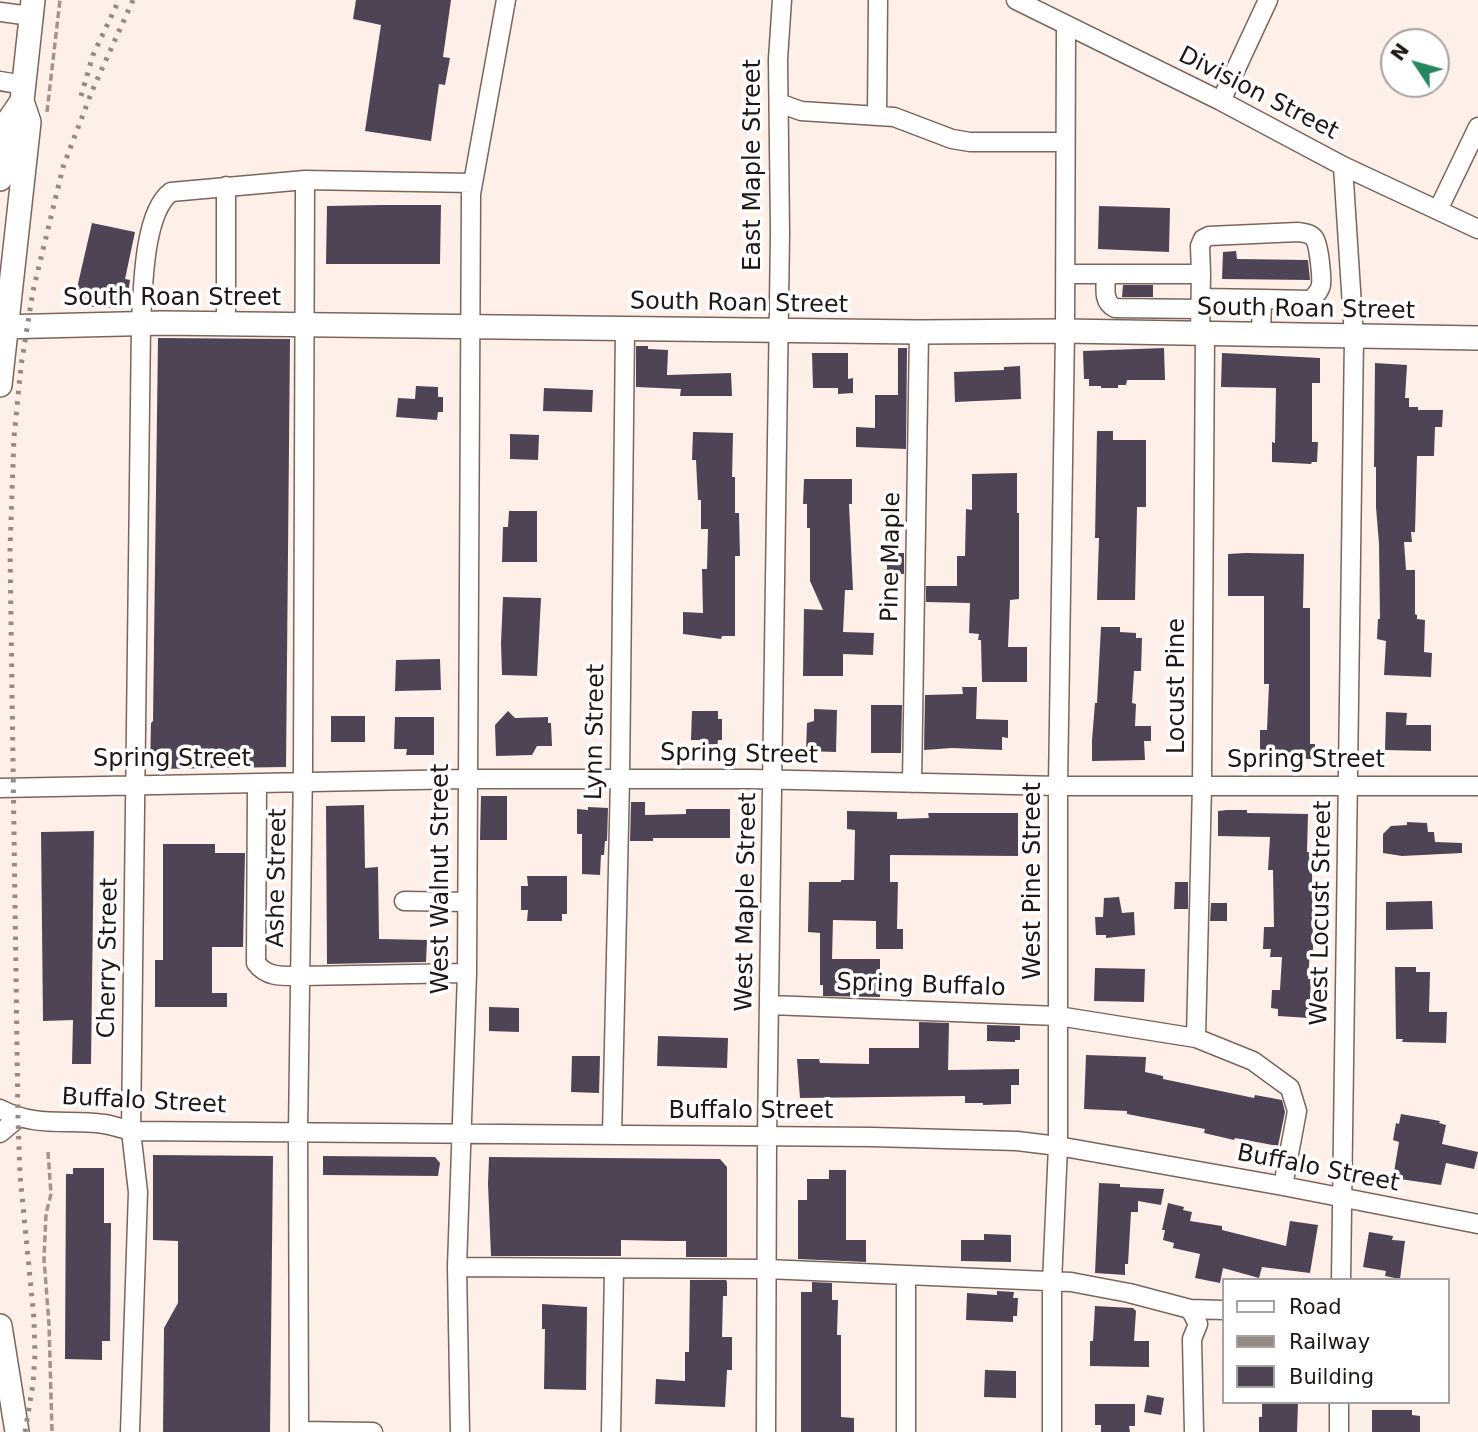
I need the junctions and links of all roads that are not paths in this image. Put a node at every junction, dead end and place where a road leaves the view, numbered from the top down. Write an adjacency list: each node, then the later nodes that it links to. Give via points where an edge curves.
1 (506, 0): 19 (street, West Walnut Street)
2 (782, 0): 11 (street, East Maple Street)
3 (878, 0): 13 (street)
4 (1016, 0): 8 (street, Division Street)
5 (1268, 0): 10 (street)
6 (32, 8): 7 (street); 12 (main road)
7 (0, 12)
8 (1066, 25): 10 (street, Division Street); 15 (street, West Pine Street)
9 (0, 80): 12 (street)
10 (1220, 101): 16 (street, Division Street)
11 (779, 103): 13 (street, via 801,111); 34 (street, East Maple Street)
12 (14, 106): 17 (main road); 32 (main road, via 29,122)
13 (877, 115): 15 (street, via 970,142)
14 (1478, 127): 21 (street)
15 (1064, 142): 23 (street, West Pine Street)
16 (1343, 166): 21 (street, Division Street); 39 (street, West Locust Street)
17 (0, 174)
18 (305, 180): 19 (street); 20 (street); 30 (street, Ashe Street)
19 (472, 183): 31 (street, West Walnut Street)
20 (226, 186): 28 (street, Cherry Street, via 171,192 163,198 148,244); 29 (street)
21 (1438, 210): 22 (street, Division Street)
22 (1478, 229)
23 (1065, 274): 24 (street); 35 (street, West Pine Street)
24 (1106, 274): 25 (street); 27 (street, via 1105,299 1115,308)
25 (1201, 274): 26 (street, Locust Pine, via 1200,246 1209,236 1298,232 1313,237 1318,245 1321,286 1316,295 1311,300); 27 (street, Locust Pine)
26 (1262, 299): 27 (street); 38 (street)
27 (1201, 304): 37 (street, Locust Pine)
28 (141, 324): 29 (main road, South Roan Street); 32 (main road, South Roan Street); 48 (street, Cherry Street)
29 (226, 325): 30 (main road, South Roan Street)
30 (304, 325): 31 (main road, South Roan Street); 45 (street, Ashe Street)
31 (470, 326): 33 (main road, South Roan Street); 42 (street, West Walnut Street)
32 (3, 327): 41 (main road)
33 (625, 328): 34 (main road, South Roan Street); 43 (street, Lynn Street)
34 (778, 331): 36 (main road, South Roan Street); 44 (street, West Maple Street)
35 (1065, 331): 36 (main road, South Roan Street); 37 (main road, South Roan Street); 51 (street, West Pine Street)
36 (919, 332): 46 (street, Pine Maple)
37 (1203, 334): 38 (main road, South Roan Street); 49 (street, Locust Pine)
38 (1261, 335): 39 (main road, South Roan Street)
39 (1354, 338): 40 (main road, South Roan Street); 50 (street, West Locust Street)
40 (1478, 338)
41 (0, 385)
42 (466, 779): 43 (street, Spring Street); 45 (street, Spring Street); 55 (street, West Walnut Street)
43 (620, 779): 44 (street, Spring Street); 67 (street, Lynn Street)
44 (773, 780): 46 (street, Spring Street); 58 (street, West Maple Street)
45 (303, 781): 47 (street, Spring Street); 57 (street, Ashe Street)
46 (912, 783): 51 (street, Spring Street)
47 (257, 784): 48 (street, Spring Street); 57 (street, via 256,963 262,971 277,976)
48 (136, 785): 53 (street, Spring Street); 63 (street, Cherry Street)
49 (1202, 785): 50 (street, Spring Street); 51 (street, Spring Street); 60 (street, Locust Pine)
50 (1348, 785): 52 (street, Spring Street); 71 (street, West Locust Street)
51 (1058, 786): 59 (street, West Pine Street)
52 (1478, 786)
53 (0, 788)
54 (404, 901): 55 (street)
55 (467, 902): 56 (street, West Walnut Street)
56 (467, 973): 57 (street); 66 (street, West Walnut Street)
57 (301, 976): 64 (street, Ashe Street)
58 (770, 1005): 59 (street, Spring Buffalo); 68 (street, West Maple Street)
59 (1058, 1016): 60 (street, Spring Buffalo); 69 (street, West Pine Street)
60 (1196, 1038): 70 (street, Spring Buffalo, via 1253,1061 1290,1088 1297,1111)
61 (0, 1109): 62 (street, Buffalo Street)
62 (18, 1118): 63 (street, Buffalo Street, via 105,1124); 65 (street)
63 (131, 1131): 64 (street, Buffalo Street); 84 (street, Cherry Street, via 138,1192)
64 (298, 1132): 66 (street, Buffalo Street); 85 (street, Ashe Street)
65 (0, 1133)
66 (462, 1134): 67 (street, Buffalo Street); 73 (street, West Walnut Street)
67 (612, 1135): 68 (street, Buffalo Street)
68 (767, 1137): 69 (street, Buffalo Street, via 977,1139); 74 (street, West Maple Street)
69 (1058, 1146): 70 (street, Buffalo Street); 78 (street, West Pine Street)
70 (1283, 1186): 71 (street, Buffalo Street)
71 (1343, 1198): 72 (street, Buffalo Street); 77 (street, West Locust Street)
72 (1478, 1224)
73 (457, 1267): 75 (street); 87 (street, West Walnut Street)
74 (765, 1269): 75 (street); 76 (street); 89 (street, West Maple Street)
75 (614, 1270): 88 (street)
76 (906, 1275): 78 (street); 90 (street)
77 (1341, 1278)
78 (1052, 1283): 79 (street, via 1071,1282); 91 (street, West Pine Street)
79 (1190, 1309): 80 (street); 92 (street, via 1198,1324 1192,1339)
80 (1222, 1310)
81 (0, 1326): 83 (main road)
82 (1339, 1404): 93 (street)
83 (17, 1432)
84 (130, 1432)
85 (299, 1432): 86 (street)
86 (373, 1432)
87 (460, 1432)
88 (611, 1432)
89 (765, 1432)
90 (906, 1432)
91 (1052, 1432)
92 (1194, 1432)
93 (1339, 1432)

